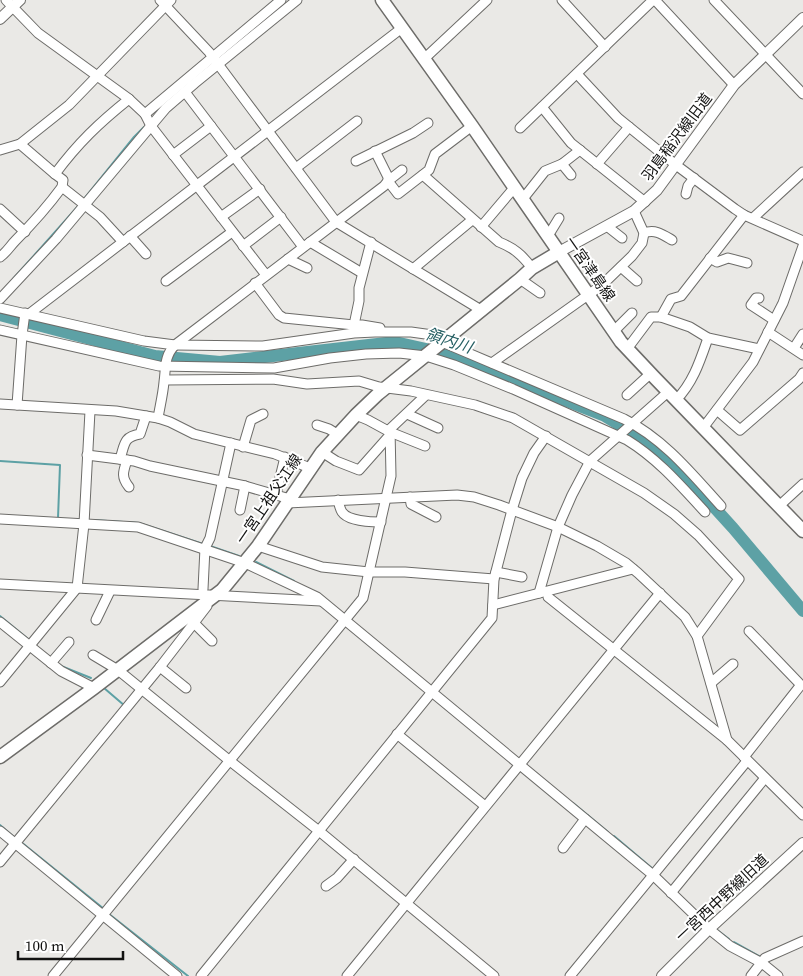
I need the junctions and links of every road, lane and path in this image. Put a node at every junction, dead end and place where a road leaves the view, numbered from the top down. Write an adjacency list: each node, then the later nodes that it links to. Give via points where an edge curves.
1 (281, 0): 16 (street)
2 (297, 0): 16 (street)
3 (382, 0): 12 (main road, 一宮津島線)
4 (487, 0): 15 (street)
5 (562, 0): 13 (street)
6 (654, 0): 13 (street); 19 (street)
7 (714, 0): 14 (street)
8 (13, 2): 11 (street); 18 (street, via 38,33)
9 (166, 2): 16 (street); 18 (street)
10 (803, 18): 14 (street, 羽島稲沢線旧道)
11 (0, 19)
12 (402, 28): 15 (main road, 一宮津島線); 32 (street)
13 (605, 47): 17 (street)
14 (765, 54): 19 (street, 羽島稲沢線旧道); 21 (street)
15 (424, 59): 29 (main road, 一宮津島線)
16 (215, 60): 20 (street); 24 (street); 32 (street)
17 (577, 74): 23 (street); 30 (street)
18 (97, 75): 22 (street); 33 (street, via 70,105)
19 (734, 85): 42 (street, 羽島稲沢線旧道)
20 (185, 92): 27 (street); 28 (street)
21 (803, 94)
22 (129, 99): 24 (street); 46 (street, via 83,138)
23 (542, 107): 31 (street); 35 (street)
24 (146, 114): 27 (street)
25 (357, 121): 43 (street)
26 (428, 123): 36 (street)
27 (151, 126): 37 (street); 58 (street)
28 (211, 126): 37 (street); 38 (street)
29 (472, 126): 47 (street, via 435,154 429,170); 53 (main road, 一宮津島線)
30 (629, 127): 41 (street); 42 (street)
31 (520, 128)
32 (268, 131): 38 (street); 43 (street)
33 (20, 144): 34 (street); 46 (street)
34 (1, 147)
35 (580, 150): 40 (street); 41 (street)
36 (375, 151): 39 (street); 50 (street)
37 (173, 155): 51 (street)
38 (234, 156): 51 (street); 54 (street)
39 (356, 161)
40 (562, 164): 48 (street); 56 (street, via 545,171)
41 (596, 164): 57 (street)
42 (676, 165): 49 (street); 57 (street, 羽島稲沢線旧道)
43 (296, 168): 67 (street)
44 (402, 170): 50 (street)
45 (803, 172): 65 (street)
46 (55, 174): 52 (street, via 63,180)
47 (423, 175): 50 (street, via 398,194); 66 (street)
48 (571, 175)
49 (694, 178): 55 (street); 61 (street)
50 (388, 182): 67 (street)
51 (196, 185): 63 (street); 75 (street)
52 (62, 187): 58 (street); 70 (street)
53 (514, 188): 56 (main road, 一宮津島線); 69 (street)
54 (260, 189): 62 (street); 63 (street)
55 (686, 194)
56 (522, 200): 74 (main road, 一宮津島線)
57 (645, 202): 60 (street, 羽島稲沢線旧道)
58 (85, 205): 75 (street); 102 (street)
59 (0, 209): 70 (street)
60 (634, 212): 68 (street, 羽島稲沢線旧道); 72 (street)
61 (744, 215): 65 (street); 85 (street)
62 (281, 217): 79 (street); 80 (street)
63 (221, 218): 71 (street)
64 (559, 218): 74 (street)
65 (753, 218): 77 (street)
66 (472, 220): 69 (street); 91 (street)
67 (336, 222): 78 (street); 79 (street)
68 (608, 227): 73 (street); 82 (street, 羽島稲沢線旧道)
69 (481, 228): 90 (street, via 522,255)
70 (25, 232): 84 (street, via 8,252)
71 (232, 232): 80 (street); 96 (street)
72 (644, 232): 76 (street, via 659,232); 88 (street, via 642,243)
73 (621, 233)
74 (548, 236): 82 (main road, 一宮津島線)
75 (126, 239): 83 (street); 106 (street)
76 (672, 240)
77 (803, 241)
78 (371, 242): 91 (street); 93 (street)
79 (306, 244): 86 (street); 93 (street)
80 (243, 246): 94 (street)
81 (803, 246): 92 (street)
82 (559, 252): 90 (main road, 一宮上祖父江線); 100 (main road, 一宮津島線)
83 (146, 254)
84 (0, 256)
85 (710, 258): 87 (street, via 717,262 728,258); 107 (street, via 681,296 671,299)
86 (288, 259): 89 (street); 94 (street)
87 (747, 263)
88 (621, 267): 97 (street); 100 (street)
89 (307, 268)
90 (532, 268): 95 (main road, 一宮上祖父江線)
91 (413, 269): 104 (street)
92 (799, 270): 108 (street)
93 (362, 273): 109 (street)
94 (266, 275): 98 (street)
95 (520, 280): 99 (street); 104 (main road, 一宮上祖父江線)
96 (166, 281)
97 (637, 281)
98 (255, 283): 109 (street, via 284,318); 118 (street)
99 (540, 293)
100 (588, 295): 111 (main road, 一宮津島線); 124 (street)
101 (759, 298): 108 (street, via 751,305)
102 (0, 299)
103 (0, 308): 106 (street)
104 (481, 310): 117 (main road, 一宮上祖父江線)
105 (632, 313): 111 (street)
106 (26, 316): 114 (street); 118 (street)
107 (661, 317): 116 (street); 120 (street, via 651,317)
108 (774, 320): 113 (street)
109 (354, 325): 112 (street)
110 (0, 330): 114 (street)
111 (614, 331): 120 (main road, 一宮津島線)
112 (400, 332): 117 (street); 118 (street, via 354,333 263,346)
113 (768, 332): 119 (street); 121 (street)
114 (22, 334): 125 (street); 134 (street)
115 (803, 334): 119 (street)
116 (708, 338): 121 (street); 132 (street, via 700,363 686,389)
117 (443, 341): 122 (main road, 一宮上祖父江線); 124 (street)
118 (172, 348): 125 (street)
119 (794, 348): 123 (street)
120 (627, 349): 127 (main road, 一宮津島線)
121 (759, 349): 135 (street)
122 (427, 355): 125 (street, via 366,354 274,368); 129 (main road, 一宮上祖父江線); 149 (street)
123 (803, 355)
124 (492, 363): 142 (street)
125 (165, 366): 128 (street)
126 (803, 373): 135 (street, via 740,430)
127 (650, 374): 131 (street); 132 (main road, 一宮津島線)
128 (165, 380): 129 (street, via 272,379 306,384 359,381); 141 (street)
129 (387, 387): 130 (street); 139 (main road, 一宮上祖父江線)
130 (426, 395): 138 (street); 148 (street, via 513,418)
131 (627, 395)
132 (672, 396): 142 (street); 145 (main road, 一宮津島線)
133 (0, 404): 134 (street)
134 (17, 405): 136 (street)
135 (717, 410): 145 (street)
136 (90, 411): 140 (street); 155 (street)
137 (262, 414): 152 (street, via 251,420)
138 (407, 414): 144 (street); 146 (street, via 390,428)
139 (356, 415): 146 (street); 147 (main road, 一宮上祖父江線)
140 (146, 416): 141 (street); 158 (street, via 140,434 126,440)
141 (158, 418): 150 (street, via 194,434)
142 (632, 424): 149 (street); 170 (street, via 670,451)
143 (318, 425): 147 (street)
144 (438, 428)
145 (703, 428): 171 (main road, 一宮津島線)
146 (390, 433): 151 (street); 154 (street); 157 (street)
147 (337, 434): 153 (main road, 一宮上祖父江線)
148 (546, 436): 159 (street); 173 (street, via 522,478)
149 (620, 436): 159 (street); 174 (street, via 657,462)
150 (231, 444): 152 (street); 161 (street)
151 (425, 446)
152 (243, 447): 156 (street)
153 (322, 452): 154 (street, via 359,470); 160 (main road, 一宮上祖父江線)
154 (374, 453): 157 (street)
155 (87, 455): 158 (street); 178 (street)
156 (285, 458): 160 (street); 165 (street)
157 (391, 458): 167 (street)
158 (124, 460): 161 (street); 164 (street, via 123,480)
159 (590, 461): 179 (street); 202 (street, via 674,514 739,578)
160 (310, 468): 169 (main road, 一宮上祖父江線)
161 (222, 481): 163 (street); 182 (street)
162 (803, 484): 171 (street)
163 (245, 486): 165 (street); 172 (street)
164 (129, 487)
165 (276, 494): 169 (street)
166 (410, 497): 167 (street); 173 (street, via 474,497); 175 (street, via 411,504)
167 (386, 498): 168 (street); 177 (street)
168 (338, 500): 169 (street); 177 (street, via 346,515 364,522)
169 (288, 501): 181 (main road, 一宮上祖父江線)
170 (721, 506)
171 (779, 506): 180 (main road, 一宮津島線)
172 (240, 510)
173 (512, 510): 179 (street); 186 (street)
174 (705, 512)
175 (436, 517)
176 (0, 520): 178 (street)
177 (381, 522): 185 (street)
178 (84, 524): 182 (street, via 138,526); 189 (street)
179 (558, 527): 184 (street); 193 (street)
180 (803, 531)
181 (258, 546): 183 (main road, 一宮上祖父江線); 185 (street, via 322,567)
182 (205, 548): 183 (street); 190 (street)
183 (245, 563): 194 (main road, 一宮上祖父江線); 195 (street)
184 (633, 569): 192 (street); 193 (street)
185 (369, 572): 186 (street); 199 (street, via 363,598)
186 (495, 575): 187 (street); 196 (street)
187 (522, 577)
188 (0, 584): 189 (street)
189 (76, 588): 191 (street); 205 (street)
190 (202, 589)
191 (110, 590): 194 (street); 197 (street)
192 (660, 593): 202 (street, via 685,617); 206 (street)
193 (543, 595): 196 (street); 206 (street)
194 (215, 596): 195 (street); 198 (main road, 一宮上祖父江線)
195 (321, 601): 199 (street)
196 (494, 605): 217 (street, via 492,618)
197 (96, 620)
198 (191, 620): 203 (street); 210 (street); 211 (main road, 一宮上祖父江線)
199 (344, 620): 217 (street); 222 (street)
200 (0, 622): 205 (street)
201 (749, 630): 221 (street, via 800,686)
202 (697, 636): 213 (street)
203 (212, 641)
204 (69, 642): 208 (street)
205 (30, 646): 208 (street); 212 (street)
206 (613, 650): 219 (street); 223 (street)
207 (93, 654): 211 (street)
208 (52, 663): 214 (street)
209 (733, 664): 213 (street)
210 (160, 667): 215 (street); 216 (street)
211 (118, 670): 214 (main road, 一宮上祖父江線); 216 (street)
212 (0, 682)
213 (711, 683): 219 (street)
214 (94, 688): 220 (main road, 一宮上祖父江線)
215 (186, 688)
216 (141, 690): 222 (street); 230 (street)
217 (432, 692): 218 (street); 223 (street)
218 (397, 734): 225 (street); 229 (street)
219 (727, 740): 221 (street)
220 (0, 757)
221 (745, 759): 224 (street); 235 (street)
222 (230, 762): 229 (street); 239 (street)
223 (519, 766): 225 (street); 227 (street)
224 (765, 778): 226 (street); 237 (street)
225 (486, 806): 238 (street)
226 (803, 815)
227 (585, 819): 232 (street); 235 (street)
228 (0, 831): 230 (street)
229 (319, 831): 233 (street); 245 (street)
230 (16, 843): 234 (street); 239 (street)
231 (803, 843): 240 (street, 一宮西中野線旧道)
232 (563, 848)
233 (354, 859): 236 (street); 238 (street)
234 (0, 862)
235 (653, 875): 237 (street); 248 (street)
236 (326, 886)
237 (671, 893): 240 (street)
238 (407, 903): 246 (street); 247 (street)
239 (104, 916): 243 (street); 244 (street)
240 (709, 929): 242 (street, via 730,946); 249 (street, 一宮西中野線旧道)
241 (803, 941): 242 (street, via 765,958)
242 (762, 963): 250 (street); 251 (street)
243 (53, 976)
244 (177, 976)
245 (201, 976)
246 (347, 976)
247 (494, 976)
248 (570, 976)
249 (662, 976)
250 (751, 976)
251 (778, 976)

